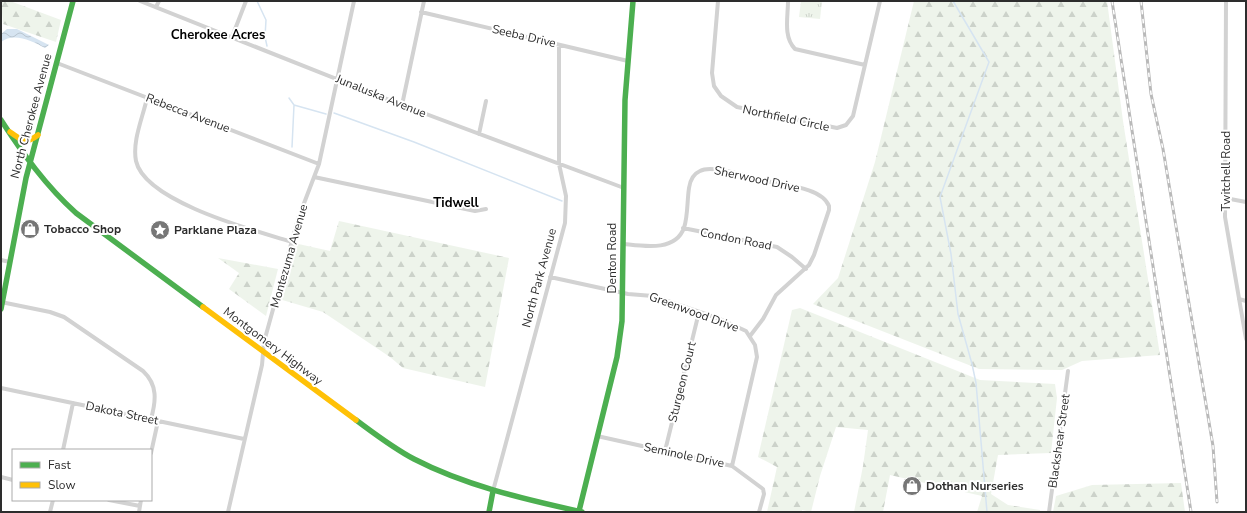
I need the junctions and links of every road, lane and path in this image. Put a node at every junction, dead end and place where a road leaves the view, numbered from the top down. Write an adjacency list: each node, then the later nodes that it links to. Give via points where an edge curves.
1 (73, 1): 17 (street, North Cherokee Avenue)
2 (140, 1): 12 (street, Junaluska Avenue)
3 (159, 1): 12 (street)
4 (246, 1): 14 (street)
5 (354, 1): 19 (street, Montezuma Avenue)
6 (424, 1): 13 (street)
7 (633, 1): 16 (street, Denton Road)
8 (718, 1): 18 (street, Northfield Circle, via 712,78 718,93 732,105 840,128 848,124 853,116)
9 (788, 1): 18 (street, via 787,33 795,49)
10 (880, 1): 18 (street, Northfield Circle)
11 (1226, 1): 32 (street, Twitchell Road)
12 (156, 8): 14 (street, Junaluska Avenue)
13 (421, 12): 15 (street, Seeba Drive); 22 (street)
14 (232, 37): 19 (street, Junaluska Avenue)
15 (559, 45): 16 (street, Seeba Drive); 29 (street, North Park Avenue)
16 (628, 61): 31 (street, Denton Road)
17 (57, 63): 20 (street, Rebecca Avenue); 26 (street, North Cherokee Avenue)
18 (865, 64)
19 (338, 78): 22 (street, Junaluska Avenue); 28 (street, Montezuma Avenue)
20 (147, 98): 28 (street, Rebecca Avenue); 36 (street, via 135,152 137,165 144,177 191,207)
21 (486, 101): 25 (street)
22 (402, 105): 25 (street, Junaluska Avenue)
23 (1, 120): 24 (street, Montgomery Highway)
24 (7, 130): 26 (street, via 24,141 30,141); 27 (street, Montgomery Highway)
25 (479, 134): 29 (street, Junaluska Avenue)
26 (38, 135): 27 (street, North Cherokee Avenue)
27 (30, 164): 39 (street, North Cherokee Avenue); 50 (street, Montgomery Highway, via 54,193 76,213)
28 (319, 164): 30 (street, Montezuma Avenue)
29 (559, 164): 31 (street, Junaluska Avenue); 41 (street, North Park Avenue, via 567,213)
30 (314, 177): 34 (street, via 476,212); 36 (street, Montezuma Avenue)
31 (624, 188): 37 (street, Denton Road)
32 (1225, 198): 33 (street); 43 (street, Twitchell Road, via 1227,229)
33 (1246, 202)
34 (486, 209)
35 (683, 228): 37 (street, via 673,241 662,245); 40 (street, Condon Road, via 776,247 789,254); 40 (street, Sherwood Drive, via 691,182 700,170 744,174 800,187 820,196 829,206 814,255)
36 (292, 242): 50 (street, Montezuma Avenue)
37 (624, 244): 42 (street, Denton Road)
38 (1, 260): 39 (street)
39 (10, 262): 45 (street, North Cherokee Avenue)
40 (806, 270): 48 (street, Sherwood Drive, via 776,295)
41 (550, 277): 42 (street, Greenwood Drive); 64 (street, North Park Avenue)
42 (623, 293): 47 (street, Greenwood Drive, via 653,296); 56 (street, Denton Road, via 619,348)
43 (1239, 299): 44 (street); 49 (street, Twitchell Road)
44 (1246, 301)
45 (2, 302): 46 (street, North Cherokee Avenue); 54 (street, via 64,317 143,371 151,380 155,392)
46 (1, 309)
47 (699, 312): 48 (street, Greenwood Drive, via 742,329); 60 (street, Sturgeon Court)
48 (750, 336): 61 (street, Greenwood Drive, via 757,357)
49 (1246, 339)
50 (263, 352): 57 (street, Montezuma Avenue); 64 (street, Montgomery Highway, via 405,455 456,479)
51 (1068, 371): 75 (street, Blackshear Street)
52 (1, 388): 53 (street, Dakota Street)
53 (73, 403): 54 (street, Dakota Street); 58 (street)
54 (151, 420): 55 (street, Dakota Street)
55 (158, 421): 57 (street, Dakota Street); 59 (street)
56 (597, 436): 60 (street, Seminole Drive); 73 (street, Denton Road)
57 (244, 439): 71 (street, Montezuma Avenue)
58 (63, 449)
59 (152, 449)
60 (665, 451): 61 (street, Seminole Drive)
61 (732, 466): 74 (street, Seminole Drive, via 763,490)
62 (1, 477): 63 (street)
63 (12, 480)
64 (493, 491): 72 (street, North Park Avenue); 73 (street, Montgomery Highway)
65 (53, 501): 69 (street)
66 (115, 501): 68 (street)
67 (141, 501): 68 (street)
68 (140, 506): 70 (street)
69 (50, 512)
70 (138, 512)
71 (228, 512)
72 (489, 512)
73 (580, 512)
74 (759, 512)
75 (1049, 512)

